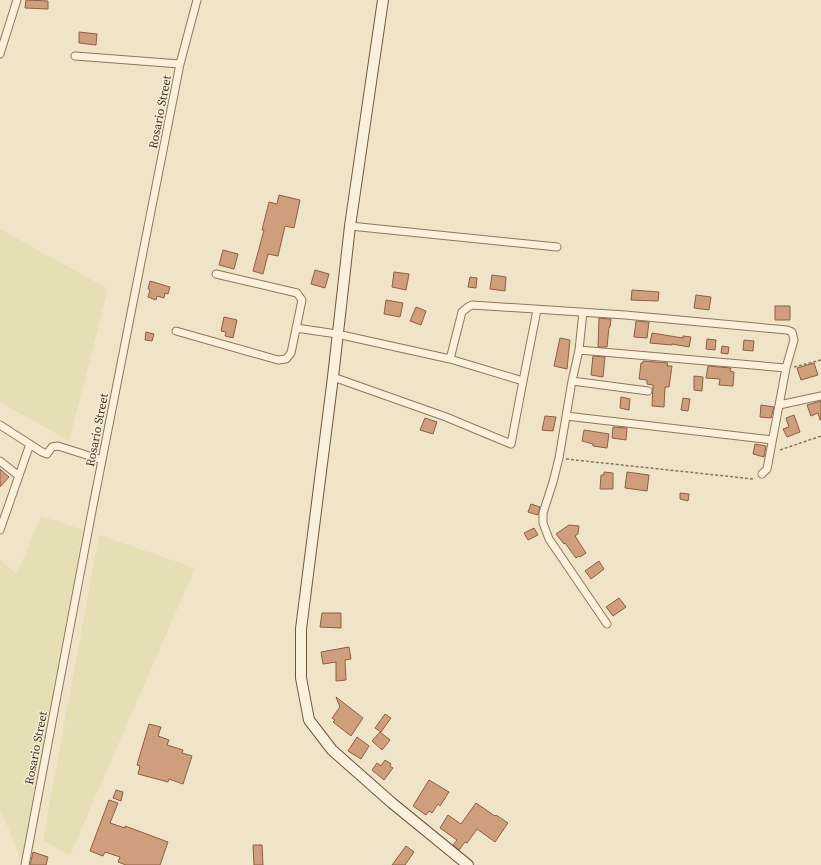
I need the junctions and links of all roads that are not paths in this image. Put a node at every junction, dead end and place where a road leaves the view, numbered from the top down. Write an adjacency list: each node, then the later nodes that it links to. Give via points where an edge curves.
1 (17, 0): 4 (street)
2 (197, 0): 6 (street, Rosario Street)
3 (383, 0): 7 (street)
4 (0, 54)
5 (75, 56): 6 (street)
6 (180, 64): 28 (street, Rosario Street)
7 (350, 226): 8 (street); 14 (street)
8 (556, 247)
9 (216, 274): 12 (street, via 297,293 302,300)
10 (537, 310): 11 (street); 16 (street, via 468,307 462,312); 19 (street)
11 (583, 312): 15 (street); 17 (street, via 787,330 792,332 794,340)
12 (296, 328): 13 (street, via 291,353 286,359 278,360); 14 (street)
13 (176, 330)
14 (337, 334): 16 (street); 18 (street)
15 (579, 350): 17 (street); 20 (street)
16 (450, 359): 19 (street)
17 (786, 368): 23 (street)
18 (333, 377): 19 (street, via 446,417 511,444); 36 (street, via 301,630 301,678 309,720 332,750)
19 (523, 381)
20 (572, 381): 21 (street); 24 (street)
21 (648, 391)
22 (821, 396): 23 (street)
23 (779, 405): 26 (street)
24 (566, 416): 26 (street); 34 (street, via 559,458 543,513 544,527)
25 (0, 425): 27 (street)
26 (772, 440): 30 (street, via 767,469)
27 (30, 444): 28 (street, via 47,454 52,447 58,446); 31 (street)
28 (102, 460): 35 (street, Rosario Street)
29 (0, 461): 31 (street)
30 (762, 474)
31 (19, 476): 32 (street)
32 (2, 519): 33 (street)
33 (0, 530)
34 (607, 624)
35 (25, 865)
36 (468, 865)

